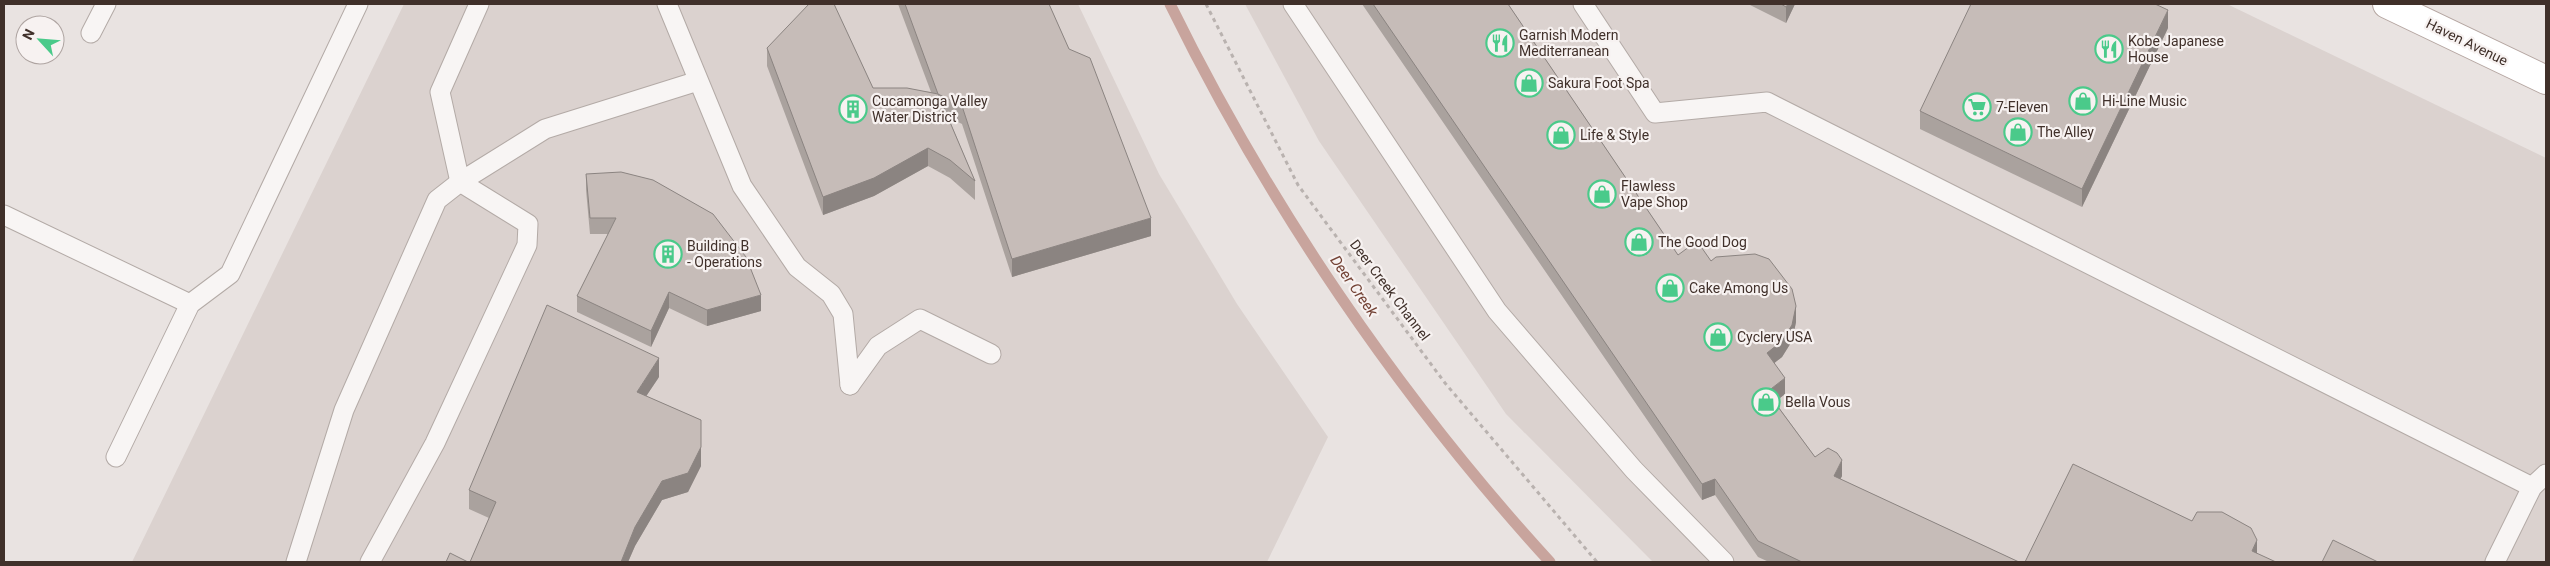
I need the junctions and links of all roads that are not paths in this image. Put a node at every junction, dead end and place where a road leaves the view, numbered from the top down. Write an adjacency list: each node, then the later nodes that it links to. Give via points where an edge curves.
1 (106, 4): 8 (lane)
2 (358, 4): 13 (lane, via 230,274)
3 (479, 4): 11 (lane, via 440,92)
4 (667, 4): 10 (lane)
5 (1293, 4): 19 (lane, via 1497,311 1634,470)
6 (1583, 4): 16 (lane, via 1655,113 1767,102)
7 (2387, 4): 9 (main road, Haven Avenue)
8 (91, 33)
9 (2546, 80)
10 (698, 81): 11 (lane, via 545,129); 14 (lane, via 742,186 797,267 831,294 843,314 850,385 878,346 920,319)
11 (460, 182): 17 (lane, via 437,200 344,410); 18 (lane, via 528,224 527,246 434,443)
12 (4, 215): 13 (lane)
13 (190, 304): 15 (lane)
14 (991, 354)
15 (116, 457)
16 (2539, 480): 20 (lane)
17 (296, 562)
18 (370, 562)
19 (1724, 562)
20 (2495, 562)

